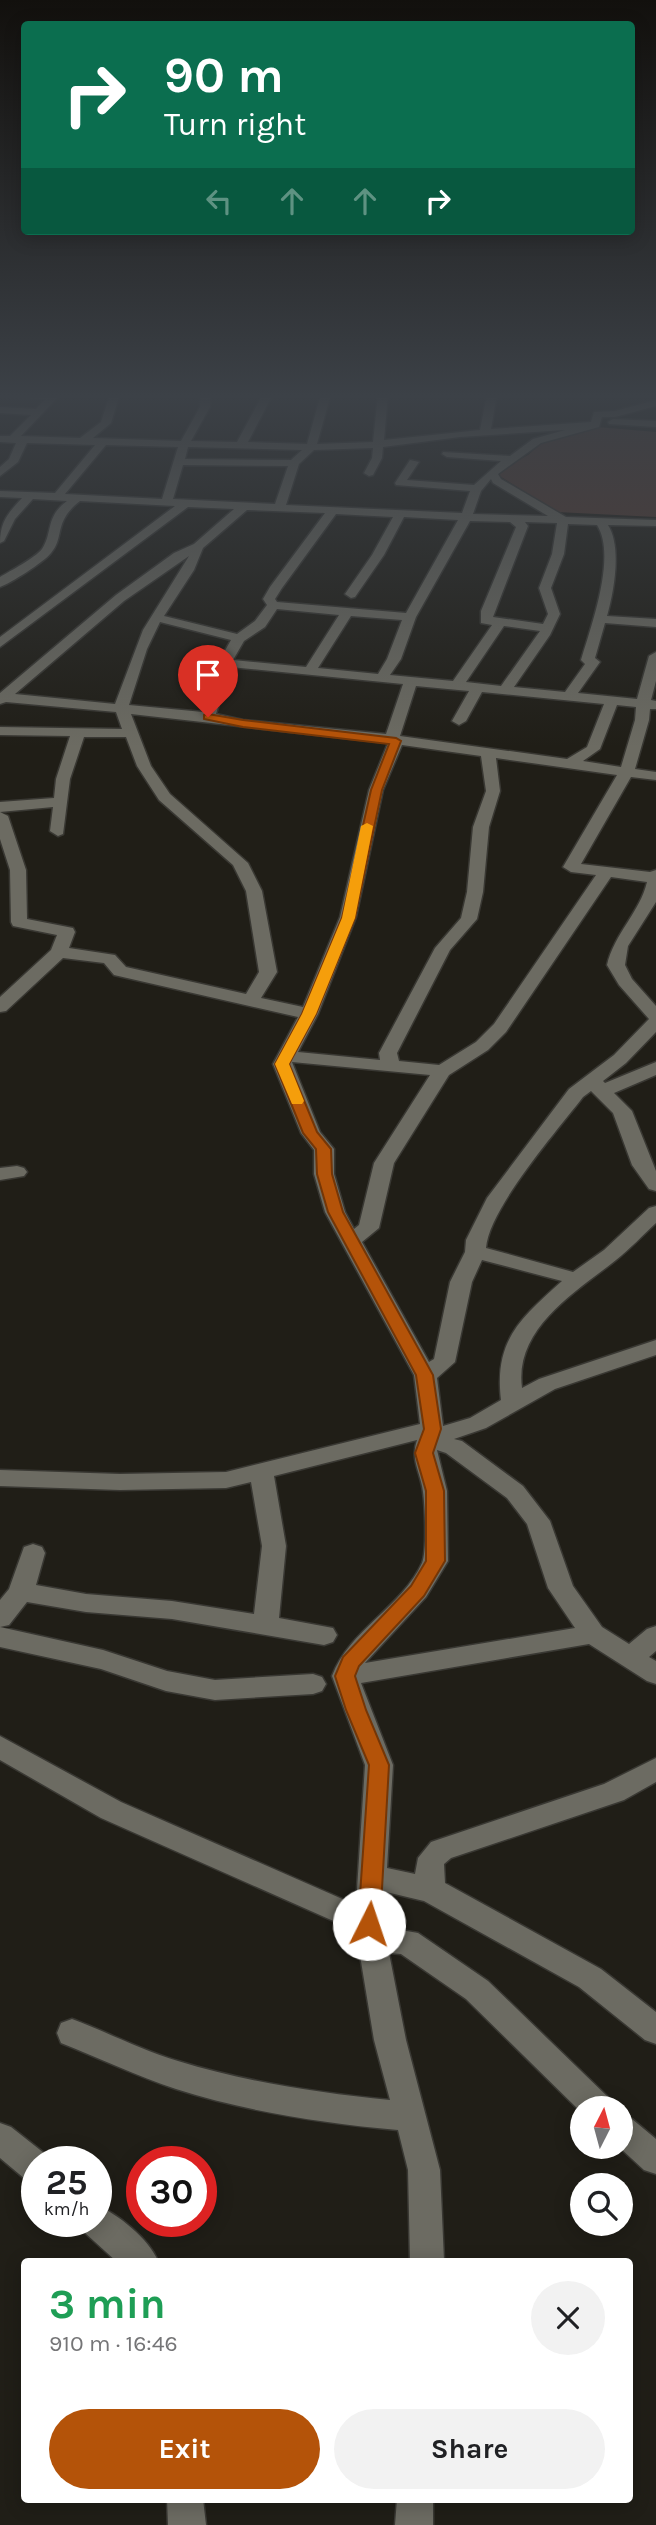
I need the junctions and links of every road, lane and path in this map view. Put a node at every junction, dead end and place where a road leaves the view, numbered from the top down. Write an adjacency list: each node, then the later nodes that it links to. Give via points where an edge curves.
1 (16, 512): 15 (street)
2 (61, 512): 17 (street, via 47,551)
3 (174, 512): 28 (street)
4 (237, 512): 16 (street)
5 (331, 512): 19 (street, via 276,587 269,599)
6 (363, 512): 9 (street)
7 (467, 512): 10 (street)
8 (549, 512): 12 (street)
9 (400, 514): 10 (street); 18 (street)
10 (464, 517): 11 (street); 21 (street)
11 (512, 518): 12 (street); 24 (street, via 522,526 486,615 486,620)
12 (563, 520): 13 (street); 26 (street, via 558,554 545,588 554,614)
13 (600, 521): 14 (street); 23 (street, via 609,535 608,590)
14 (656, 523)
15 (0, 539)
16 (198, 547): 22 (street, via 187,576); 38 (street, via 120,598)
17 (0, 583)
18 (351, 594)
19 (273, 606): 20 (street); 27 (street, via 260,624)
20 (348, 611): 21 (street); 31 (street)
21 (410, 617): 32 (street)
22 (157, 618): 27 (street); 41 (street)
23 (598, 619): 25 (street); 37 (street, via 588,660 593,662)
24 (500, 622): 26 (street); 34 (street)
25 (656, 623)
26 (548, 628): 36 (street)
27 (239, 638): 30 (street)
28 (0, 643)
29 (656, 656): 40 (street)
30 (225, 663): 31 (street); 42 (street)
31 (311, 669): 32 (street)
32 (383, 676): 33 (street)
33 (411, 680): 34 (street); 47 (street)
34 (457, 685): 35 (street)
35 (478, 686): 36 (street); 43 (street)
36 (505, 690): 37 (street)
37 (569, 696): 39 (street)
38 (1, 698): 41 (street)
39 (612, 701): 40 (street); 49 (street, via 593,749)
40 (650, 705): 50 (street)
41 (121, 707): 42 (street); 46 (street)
42 (208, 717): 47 (street)
43 (459, 721)
44 (0, 731): 45 (street)
45 (78, 733): 46 (street); 52 (street)
46 (129, 733): 64 (street, via 164,797 240,863 254,891 268,972)
47 (394, 740): 48 (street); 66 (street, via 376,790 348,918)
48 (488, 753): 49 (street); 69 (street, via 493,792 481,827 469,919 443,948 388,1053)
49 (571, 763): 50 (street)
50 (626, 773): 51 (street); 58 (street, via 571,867)
51 (656, 776)
52 (59, 802): 53 (street); 55 (street)
53 (0, 807)
54 (0, 816): 57 (street)
55 (58, 831)
56 (0, 867): 57 (street)
57 (18, 870): 62 (street, via 19,922 67,932)
58 (607, 872): 59 (street); 70 (street, via 500,1028 482,1046)
59 (655, 876): 61 (street, via 653,895)
60 (656, 906): 61 (street)
61 (638, 915): 67 (street, via 620,946 616,965)
62 (59, 952): 63 (street); 64 (street, via 109,960 120,971)
63 (9, 987): 65 (street)
64 (251, 1000): 66 (street)
65 (0, 1007)
66 (309, 1014): 68 (street)
67 (656, 1020): 72 (street)
68 (285, 1056): 69 (street); 75 (street, via 282,1064 294,1095 310,1133 324,1149 324,1174)
69 (391, 1065): 70 (street)
70 (442, 1071): 75 (street, via 384,1163 369,1228)
71 (652, 1076): 72 (street)
72 (597, 1086): 73 (street, via 622,1111 642,1165); 76 (street, via 576,1093 497,1198 476,1240)
73 (656, 1185)
74 (656, 1212): 77 (street)
75 (350, 1241): 79 (street)
76 (475, 1252): 77 (street); 79 (street, via 461,1282 444,1362)
77 (577, 1279): 80 (street, via 516,1343 510,1370)
78 (656, 1347): 80 (street, via 547,1384)
79 (425, 1375): 81 (street)
80 (513, 1402): 81 (street, via 478,1423)
81 (431, 1434): 82 (street); 88 (street, via 515,1492 538,1521 561,1588); 94 (street, via 424,1453 435,1491 436,1561 417,1591 350,1662)
82 (261, 1471): 83 (street, via 226,1480); 87 (street, via 274,1546)
83 (0, 1478)
84 (33, 1553): 85 (street)
85 (21, 1592): 86 (street); 87 (street)
86 (0, 1618)
87 (266, 1625): 89 (street)
88 (593, 1634): 92 (street); 94 (street)
89 (324, 1635)
90 (656, 1636): 92 (street)
91 (0, 1637): 95 (street, via 215,1690)
92 (631, 1658): 93 (street)
93 (656, 1674)
94 (345, 1676): 98 (street, via 379,1765)
95 (313, 1684)
96 (0, 1747): 100 (street, via 111,1810)
97 (656, 1769): 99 (street, via 614,1792 441,1850 428,1863)
98 (372, 1877): 99 (street); 100 (street)
99 (431, 1890): 101 (street, via 590,1979)
100 (370, 1931): 103 (street, via 407,1942 477,1990); 104 (street, via 390,2040)
101 (656, 2030)
102 (72, 2033): 104 (street, via 177,2075 343,2110)
103 (586, 2096)
104 (411, 2117): 111 (street, via 424,2170)
105 (0, 2138): 107 (street)
106 (634, 2141): 108 (street)
107 (21, 2155)
108 (656, 2160)
109 (112, 2235): 110 (street)
110 (138, 2258)
111 (427, 2258)
112 (185, 2503): 114 (street)
113 (415, 2503): 115 (street)
114 (187, 2525)
115 (414, 2525)

